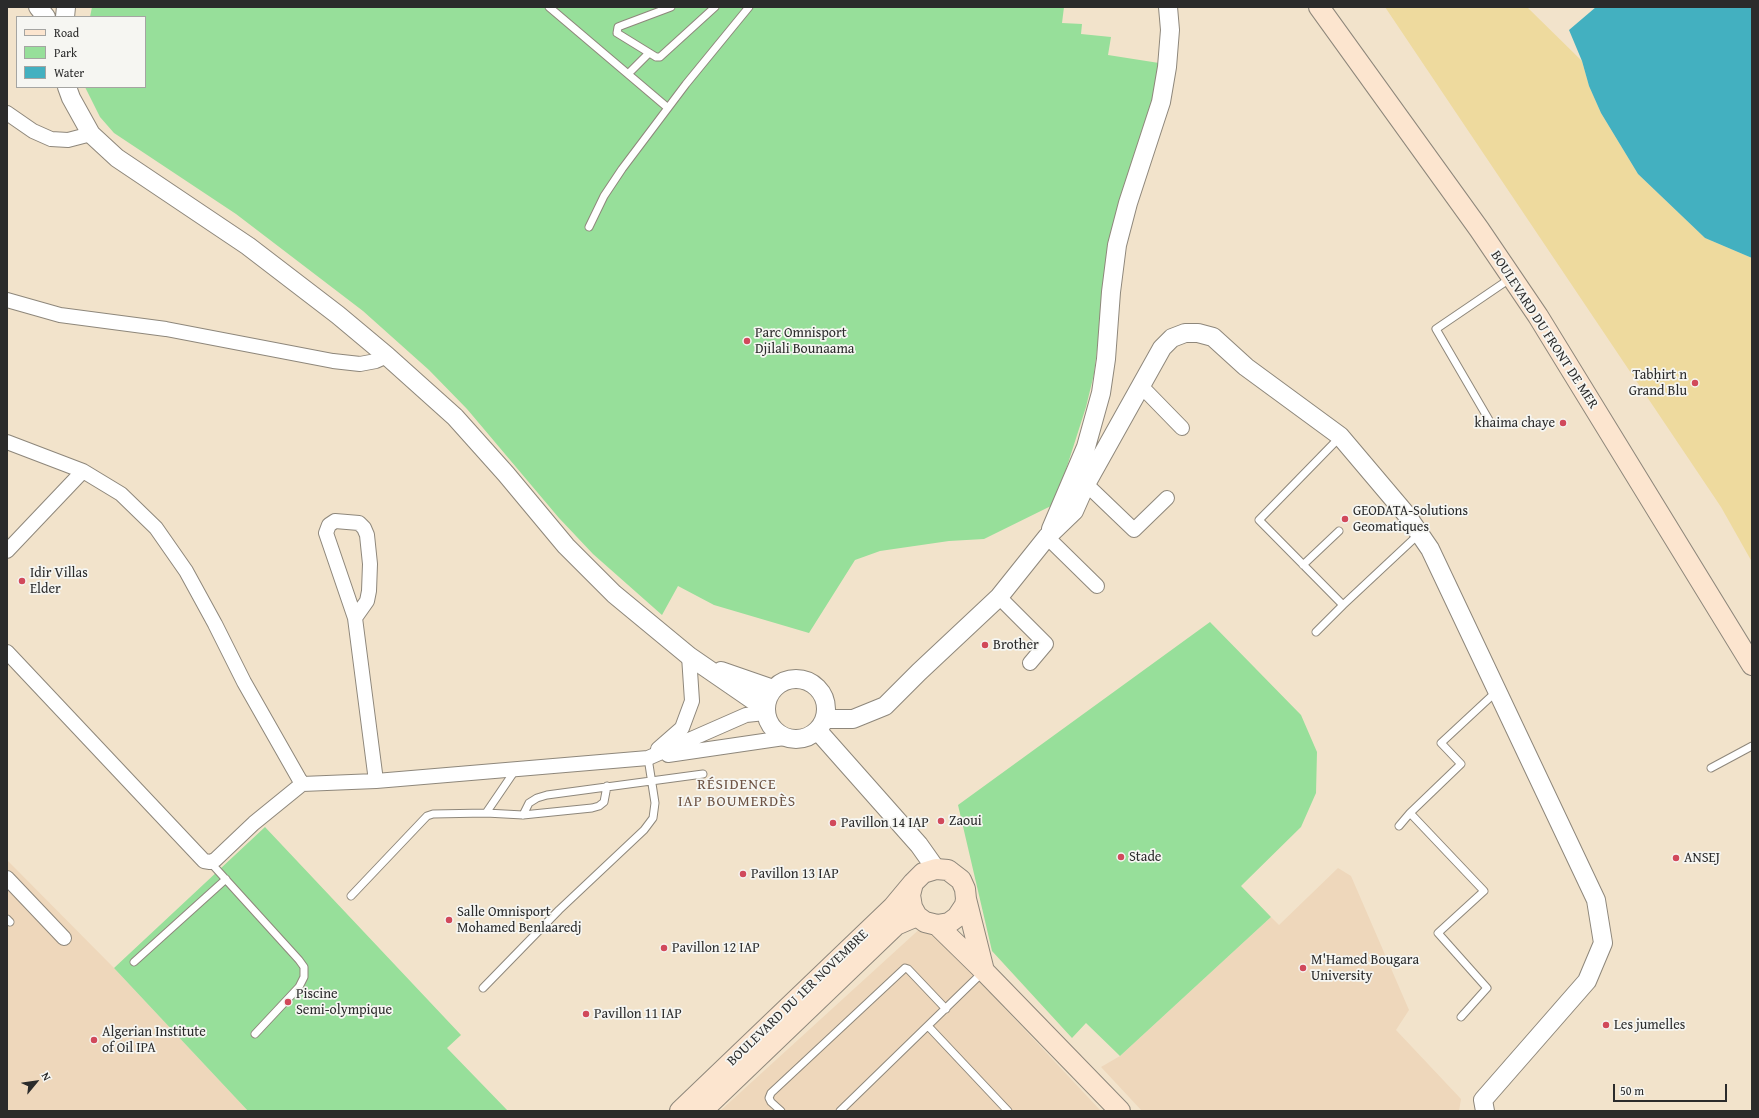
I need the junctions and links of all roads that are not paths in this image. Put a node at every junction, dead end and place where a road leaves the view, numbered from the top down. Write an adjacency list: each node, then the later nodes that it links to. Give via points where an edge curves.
1 (38, 7): 8 (street)
2 (549, 7): 10 (lane)
3 (671, 7): 9 (lane, via 618,27 617,33)
4 (715, 7): 9 (lane, via 664,54 656,57)
5 (749, 7): 12 (lane)
6 (1168, 7): 29 (street, via 1170,30 1166,74 1161,102 1117,245 1106,358 1100,392 1086,447)
7 (1319, 7): 16 (main road, BOULEVARD DU FRONT DE MER)
8 (47, 16)
9 (649, 53): 10 (lane)
10 (628, 74): 12 (lane)
11 (68, 88): 14 (street)
12 (668, 108): 15 (lane, via 604,196)
13 (7, 113): 14 (street, via 33,131 51,139 68,140)
14 (91, 134): 18 (street, via 117,158 248,246)
15 (589, 227)
16 (1512, 278): 20 (lane, via 1436,329); 40 (main road, BOULEVARD DU FRONT DE MER, via 1538,316)
17 (7, 300): 18 (street, via 60,315 166,330 333,361 360,364)
18 (387, 356): 38 (street, via 455,417 566,546 614,594)
19 (1141, 386): 21 (street); 22 (street, via 1162,348 1172,338 1198,333 1213,337 1246,367); 25 (street)
20 (1489, 420)
21 (1182, 428)
22 (1340, 436): 28 (street); 31 (lane, via 1259,520)
23 (7, 442): 24 (street)
24 (83, 471): 30 (street); 53 (street, via 122,494 156,528 186,571 244,682)
25 (1086, 484): 26 (street, via 1134,530); 29 (street, via 1074,511)
26 (1167, 498)
27 (1339, 532): 31 (lane)
28 (1419, 533): 34 (lane); 42 (street, via 1430,549)
29 (1047, 537): 32 (street); 33 (street)
30 (7, 551)
31 (1303, 565): 34 (lane)
32 (1097, 586)
33 (999, 597): 39 (street, via 1046,644); 44 (street, via 885,706 854,719)
34 (1343, 605): 36 (lane)
35 (355, 618): 35 (street, via 326,533 329,525 335,521 359,522 367,535 370,591 367,601); 52 (street)
36 (1316, 632)
37 (7, 652): 59 (street, via 204,861)
38 (694, 660): 41 (street); 43 (street); 47 (street, via 692,701 682,728)
39 (1030, 663)
40 (1752, 665)
41 (773, 689): 43 (street, via 767,698); 44 (street, via 790,679 801,679 818,688 827,709)
42 (1497, 691): 56 (lane, via 1442,743 1461,764); 82 (street, via 1596,900 1603,943 1587,981 1483,1100)
43 (766, 711): 45 (street, via 770,726); 47 (street, via 746,715)
44 (822, 725): 45 (street, via 804,739); 60 (street)
45 (784, 738): 47 (street)
46 (1752, 746): 48 (lane)
47 (648, 758): 49 (street); 51 (lane)
48 (1711, 768)
49 (516, 769): 52 (street); 55 (lane)
50 (703, 774): 51 (lane)
51 (651, 780): 54 (lane); 71 (lane, via 655,803 653,818 644,830 559,910)
52 (376, 781): 53 (street)
53 (302, 784): 59 (street)
54 (607, 786): 57 (lane, via 546,795 529,803); 57 (lane, via 604,802 599,806)
55 (486, 813): 57 (lane); 64 (lane, via 427,816)
56 (1410, 813): 58 (lane); 73 (lane, via 1484,891 1438,933 1487,988)
57 (523, 814)
58 (1399, 826)
59 (210, 862): 62 (lane)
60 (936, 869): 63 (main road, via 923,873); 65 (main road, via 948,870 961,880)
61 (7, 878): 68 (street)
62 (226, 879): 69 (lane); 75 (lane, via 304,967 304,977 299,987)
63 (913, 883): 66 (main road, via 910,894 912,907); 76 (main road, BOULEVARD DU 1ER NOVEMBRE, via 894,907)
64 (351, 896)
65 (966, 899): 67 (main road, via 958,918); 70 (main road)
66 (917, 916): 67 (main road, via 925,922); 77 (main road, BOULEVARD DU 1ER NOVEMBRE, via 896,925)
67 (937, 925): 70 (main road)
68 (64, 938)
69 (134, 962)
70 (984, 971): 72 (lane); 81 (main road)
71 (483, 988)
72 (946, 1009): 74 (lane); 78 (lane, via 905,968 771,1093 771,1102)
73 (1461, 1017)
74 (928, 1026): 79 (lane); 80 (lane)
75 (255, 1034)
76 (680, 1111)
77 (702, 1111)
78 (781, 1111)
79 (840, 1111)
80 (1008, 1111)
81 (1120, 1111)
82 (1485, 1111)

